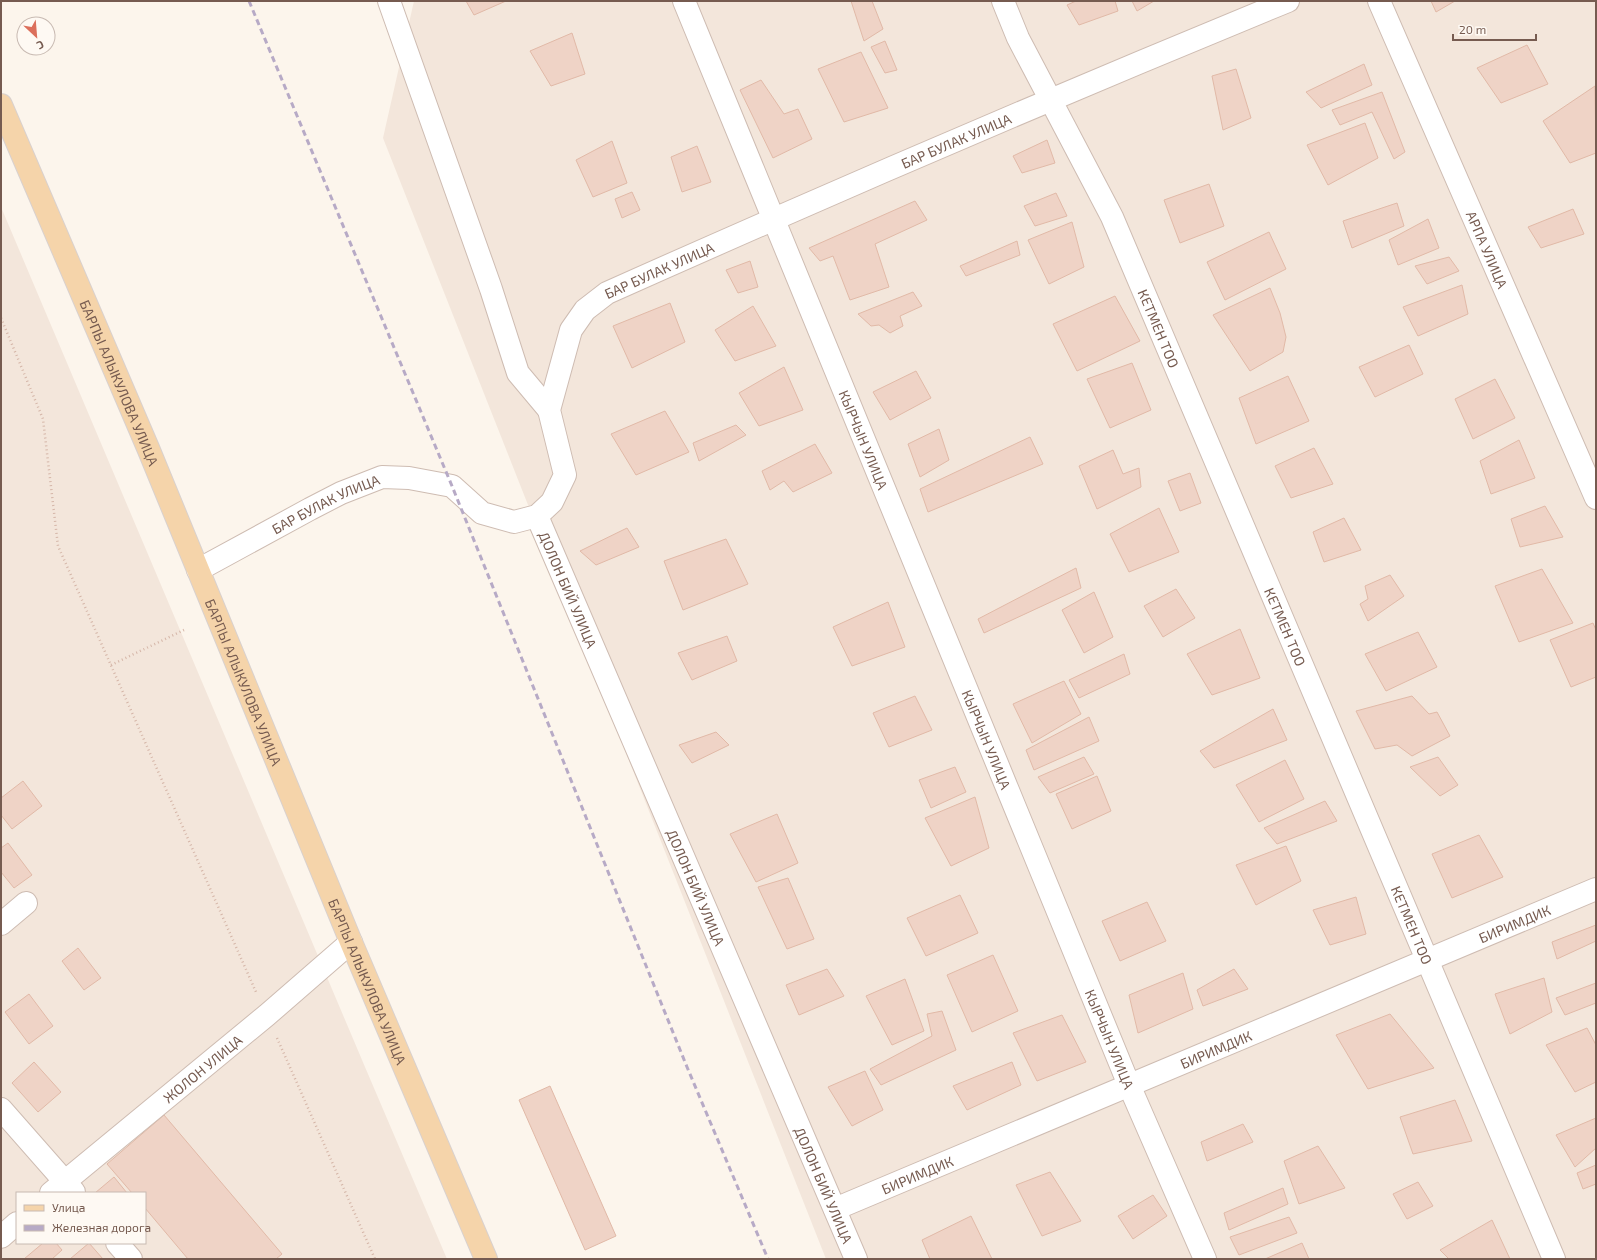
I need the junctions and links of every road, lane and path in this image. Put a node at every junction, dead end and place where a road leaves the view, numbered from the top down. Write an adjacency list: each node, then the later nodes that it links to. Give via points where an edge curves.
1 (389, 1): 10 (street, via 491,289 518,373)
2 (684, 1): 8 (street, КЫРЧЫН УЛИЦА)
3 (1003, 1): 6 (street, КЕТМЕН ТОО, via 1018,38)
4 (1288, 1): 6 (street, БАР БУЛАК УЛИЦА)
5 (1379, 1): 11 (street, АРПА УЛИЦА)
6 (1050, 99): 8 (street, БАР БУЛАК УЛИЦА); 20 (street, КЕТМЕН ТОО, via 1112,217)
7 (1, 105): 13 (main road, БАРПЫ АЛЫКУЛОВА УЛИЦА)
8 (772, 219): 10 (street, БАР БУЛАК УЛИЦА, via 607,293 585,310 571,330); 22 (street, КЫРЧЫН УЛИЦА)
9 (1, 318): 15 (path, via 43,419 58,546)
10 (549, 410): 12 (street, БАР БУЛАК УЛИЦА, via 565,475 552,502)
11 (1596, 498)
12 (537, 516): 13 (street, БАР БУЛАК УЛИЦА, via 514,522 482,513 452,486 409,478 382,477 341,493); 25 (street, ДОЛОН БИЙ УЛИЦА)
13 (198, 570): 19 (main road, БАРПЫ АЛЫКУЛОВА УЛИЦА)
14 (184, 630): 15 (path)
15 (111, 665): 21 (path)
16 (1596, 889): 20 (street, БИРИМДИК)
17 (26, 903): 18 (street)
18 (1, 924)
19 (351, 942): 21 (street, ЖОЛОН УЛИЦА); 31 (main road, БАРПЫ АЛЫКУЛОВА УЛИЦА)
20 (1428, 959): 22 (street, БИРИМДИК); 34 (street, КЕТМЕН ТОО)
21 (267, 1015): 24 (street, ЖОЛОН УЛИЦА); 30 (path)
22 (1128, 1086): 25 (street, БИРИМДИК); 33 (street, КЫРЧЫН УЛИЦА)
23 (1, 1109): 24 (street)
24 (63, 1189)
25 (835, 1209): 32 (street, ДОЛОН БИЙ УЛИЦА)
26 (16, 1224): 27 (street)
27 (1, 1236)
28 (118, 1244): 29 (street)
29 (131, 1259)
30 (375, 1259)
31 (486, 1259)
32 (856, 1259)
33 (1205, 1259)
34 (1554, 1259)

